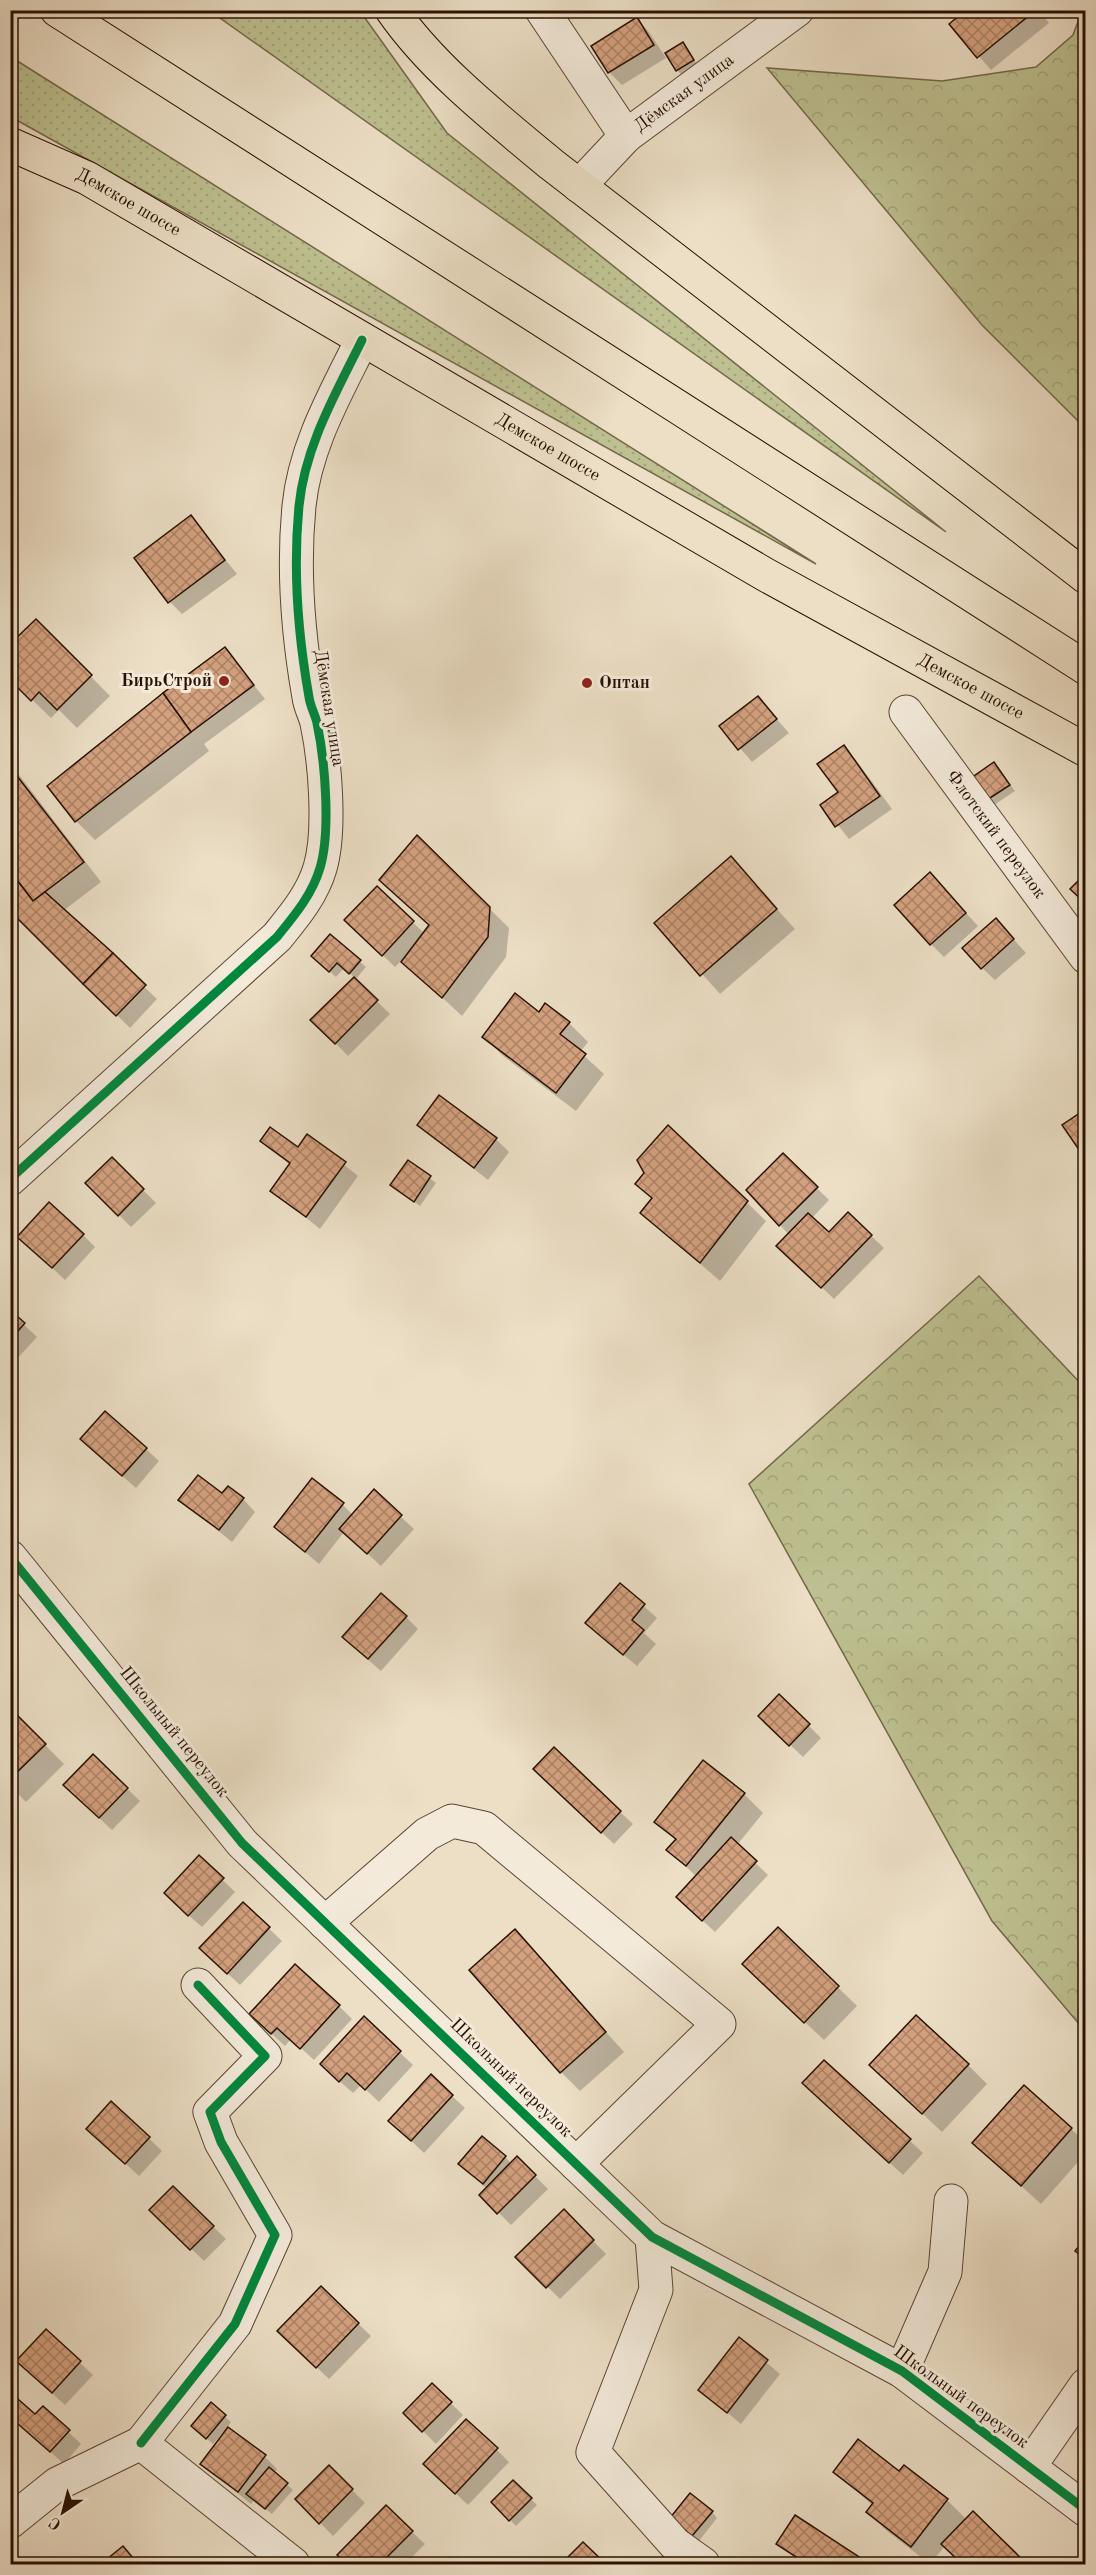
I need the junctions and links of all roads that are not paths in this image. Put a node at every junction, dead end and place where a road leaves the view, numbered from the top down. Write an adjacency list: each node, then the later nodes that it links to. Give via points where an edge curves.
1 (392, 10): 7 (main road, via 434,58 499,121)
2 (542, 10): 5 (street)
3 (797, 10): 5 (street, Дёмская улица)
4 (67, 17): 10 (main road)
5 (626, 136): 7 (street, Дёмская улица)
6 (10, 144): 8 (main road, Демское шоссе, via 87,178)
7 (579, 186): 9 (main road)
8 (362, 340): 12 (main road, Демское шоссе, via 766,575); 14 (street, Дёмская улица, via 319,428 300,504 297,561 302,654 324,775 320,868 304,903 277,937)
9 (1086, 577)
10 (1086, 668)
11 (906, 712): 13 (street, Флотский переулок)
12 (1086, 750)
13 (1086, 957)
14 (10, 1179)
15 (10, 1557): 16 (street, Школьный переулок, via 242,1843)
16 (325, 1923): 18 (street, Школьный переулок); 18 (street, via 427,1834 452,1821 484,1828 719,2024)
17 (198, 1985): 23 (street, via 265,2056 210,2112 221,2142 275,2235 235,2324)
18 (576, 2164): 20 (street, Школьный переулок)
19 (951, 2200): 21 (street, via 945,2272)
20 (652, 2237): 21 (street, Школьный переулок); 28 (street, via 656,2290 593,2452 675,2544)
21 (902, 2371): 24 (street, Школьный переулок)
22 (1086, 2385): 24 (street)
23 (141, 2443): 26 (street, via 57,2484); 27 (street)
24 (1029, 2467): 25 (street, Школьный переулок)
25 (1086, 2510)
26 (10, 2522)
27 (293, 2565)
28 (703, 2565)

